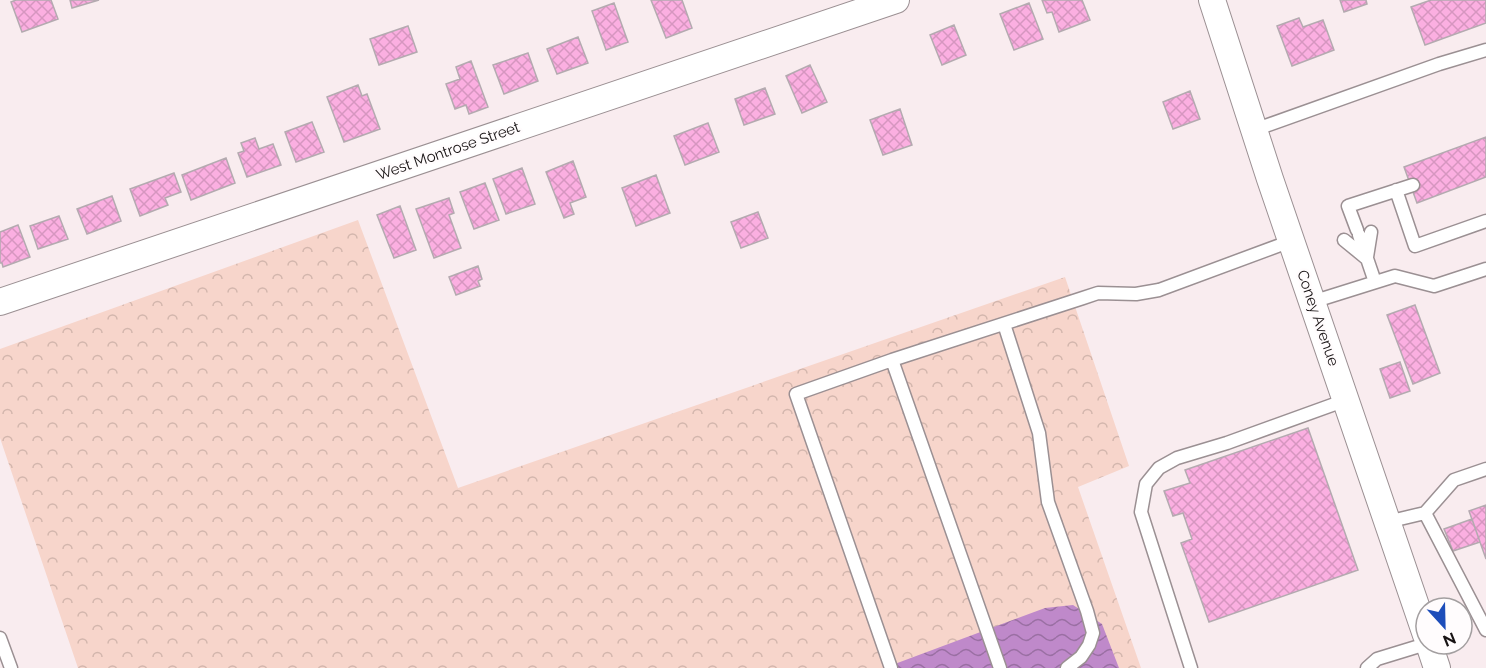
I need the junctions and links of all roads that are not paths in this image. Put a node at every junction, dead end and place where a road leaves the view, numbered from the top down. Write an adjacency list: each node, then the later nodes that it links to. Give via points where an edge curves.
1 (896, 0): 13 (street, West Montrose Street)
2 (1212, 0): 4 (street, Coney Avenue)
3 (1486, 50): 4 (lane)
4 (1254, 130): 9 (street, Coney Avenue)
5 (1413, 185): 6 (lane)
6 (1396, 190): 7 (lane, via 1348,206); 8 (lane, via 1415,246)
7 (1351, 212): 10 (lane, via 1364,231); 10 (lane, via 1343,237)
8 (1486, 221)
9 (1291, 241): 14 (street, Coney Avenue); 15 (lane, via 1159,290 1098,293)
10 (1367, 258): 12 (lane)
11 (1486, 269): 12 (lane, via 1434,286 1395,276)
12 (1375, 282): 14 (lane)
13 (0, 302)
14 (1312, 302): 17 (street, Coney Avenue)
15 (1004, 324): 16 (lane); 28 (lane, via 1039,433 1048,502 1093,633 1082,657)
16 (892, 360): 26 (lane, via 796,394); 27 (lane)
17 (1346, 400): 20 (street, Coney Avenue); 29 (lane, via 1177,458 1159,468 1146,484 1141,512)
18 (1486, 469): 19 (lane, via 1454,480)
19 (1425, 513): 20 (lane); 22 (lane)
20 (1388, 522): 21 (street, Coney Avenue)
21 (1414, 599)
22 (1486, 630)
23 (0, 638): 25 (lane)
24 (1414, 648): 30 (lane, via 1377,659)
25 (11, 668)
26 (891, 668)
27 (1000, 668)
28 (1067, 668)
29 (1191, 668)
30 (1367, 668)

